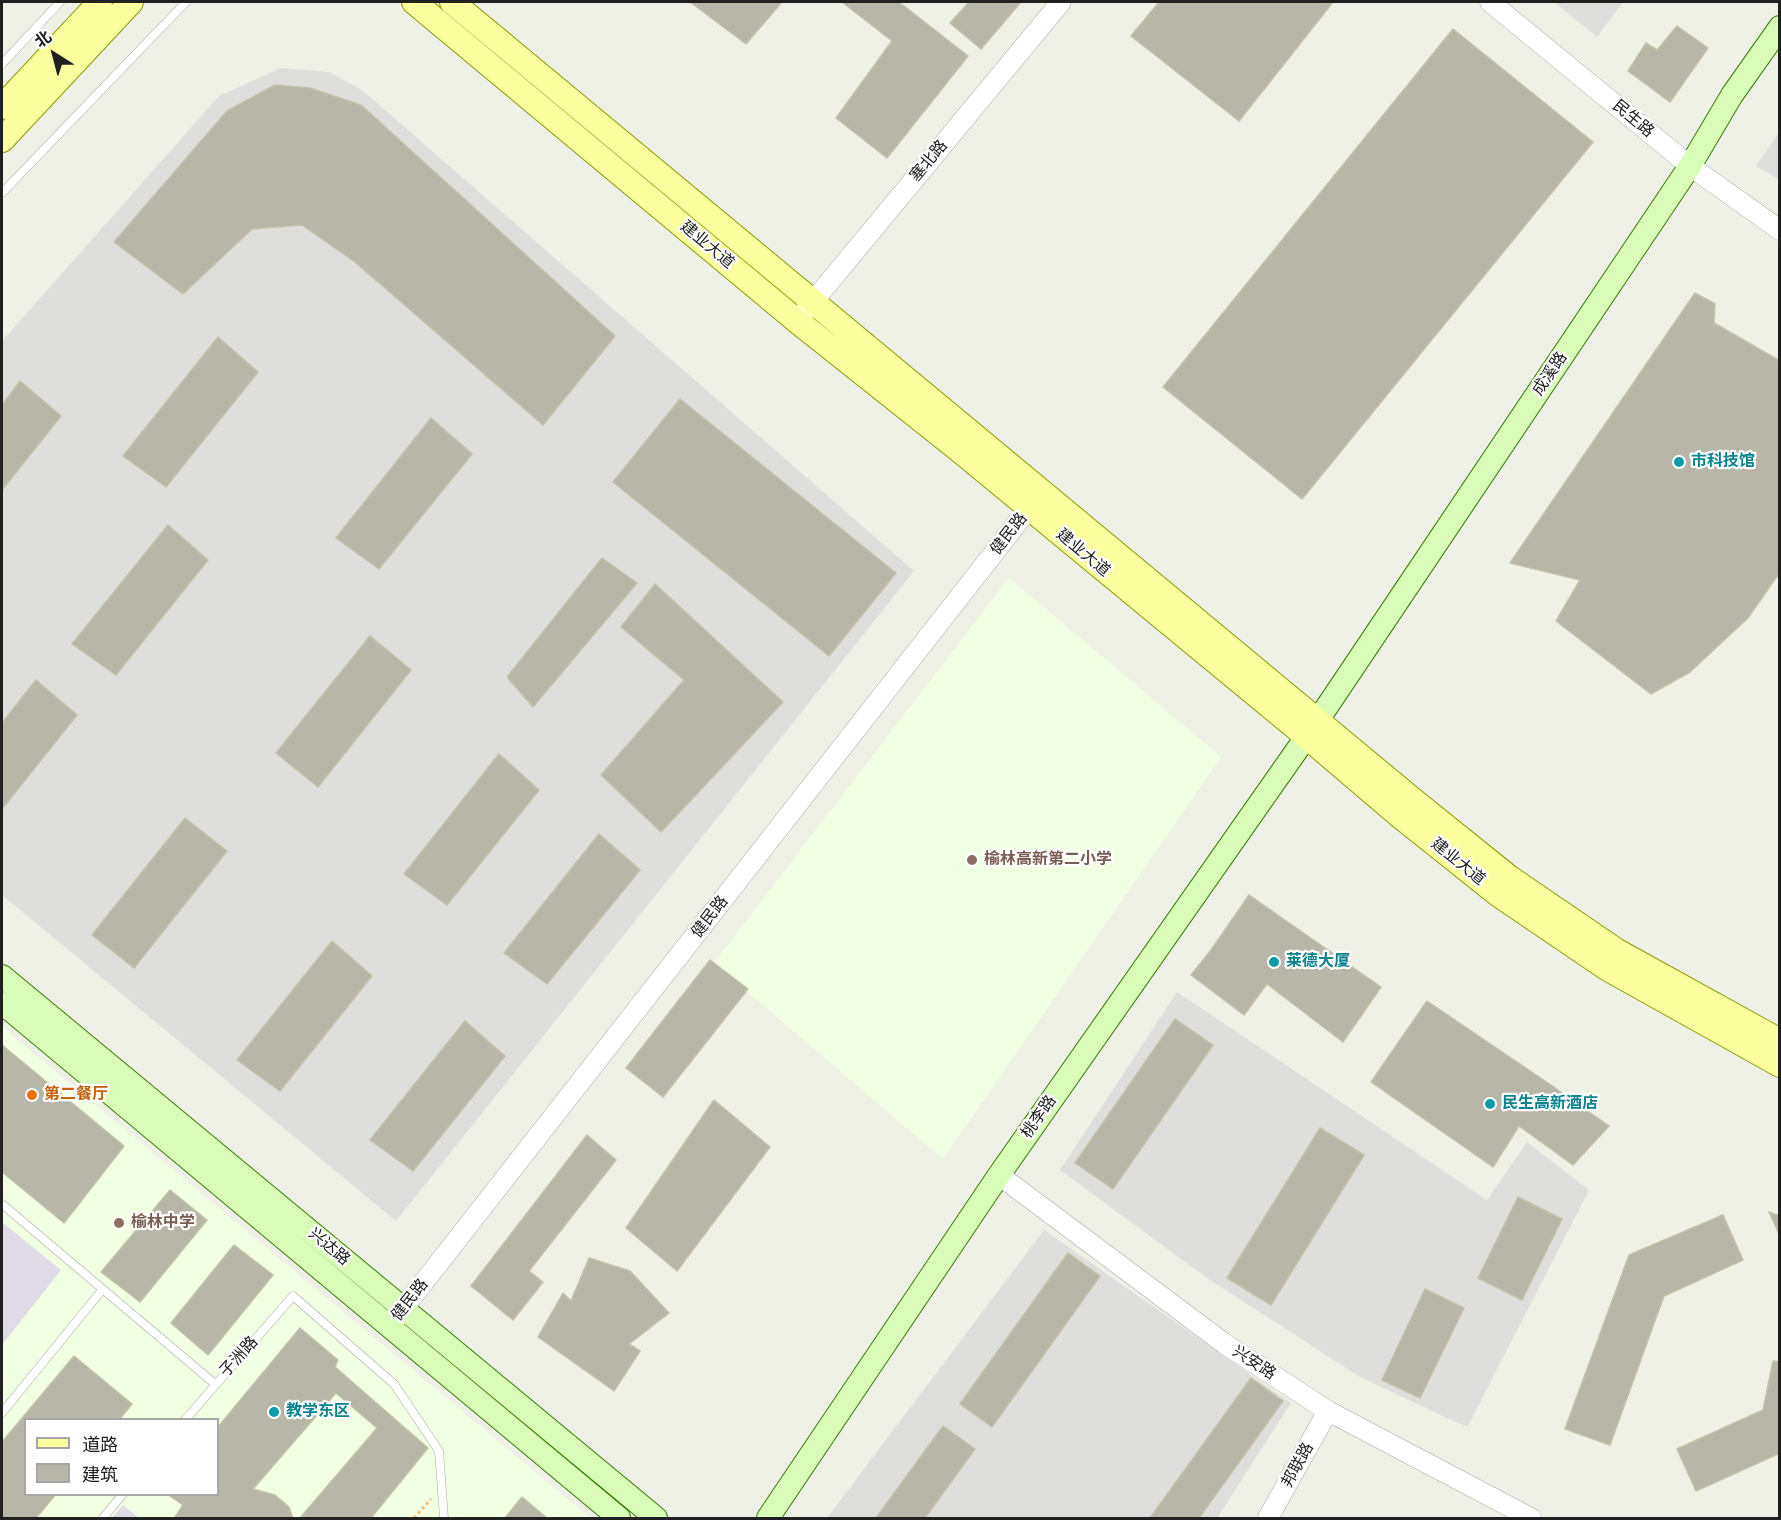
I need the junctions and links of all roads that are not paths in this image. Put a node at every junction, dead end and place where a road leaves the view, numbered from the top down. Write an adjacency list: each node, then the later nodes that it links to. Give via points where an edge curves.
1 (60, 2): 10 (lane)
2 (100, 2): 11 (main road)
3 (131, 2): 12 (main road)
4 (186, 2): 14 (lane)
5 (414, 2): 17 (main road, 建业大道)
6 (452, 2): 16 (main road, 建业大道)
7 (1061, 2): 16 (street, 塞北路)
8 (1490, 2): 13 (street, 民生路)
9 (1779, 27): 13 (main road, 成溪路)
10 (2, 64)
11 (2, 107)
12 (2, 140)
13 (1690, 166): 15 (street, 民生路); 19 (main road, 成溪路)
14 (2, 194)
15 (1779, 230)
16 (813, 302): 17 (street, 塞北路); 19 (main road, 建业大道)
17 (797, 321): 18 (main road, 建业大道)
18 (1029, 508): 19 (main road, 建业大道); 27 (street, 健民路)
19 (1312, 728): 22 (main road, 建业大道, via 1510,879 1617,951); 23 (main road, 建业大道, via 1400,816 1499,895 1608,969); 24 (main road, 桃李路)
20 (2, 976): 27 (main road, 兴达路)
21 (2, 1003): 27 (main road, 兴达路)
22 (1779, 1041)
23 (1779, 1065)
24 (999, 1175): 29 (street, 兴安路, via 1226,1344); 37 (main road, 桃李路)
25 (2, 1204): 26 (lane)
26 (102, 1290): 28 (lane); 30 (lane)
27 (396, 1317): 35 (main road, 兴达路); 36 (main road, 兴达路)
28 (215, 1384): 31 (lane, 子洲路); 34 (lane, 子洲路, via 293,1296 394,1384 439,1451)
29 (1328, 1411): 38 (street, 邦联路); 39 (street, 兴安路)
30 (2, 1413)
31 (186, 1418)
32 (121, 1496): 33 (lane)
33 (103, 1518)
34 (444, 1518)
35 (619, 1518)
36 (656, 1518)
37 (768, 1518)
38 (1268, 1518)
39 (1531, 1518)

